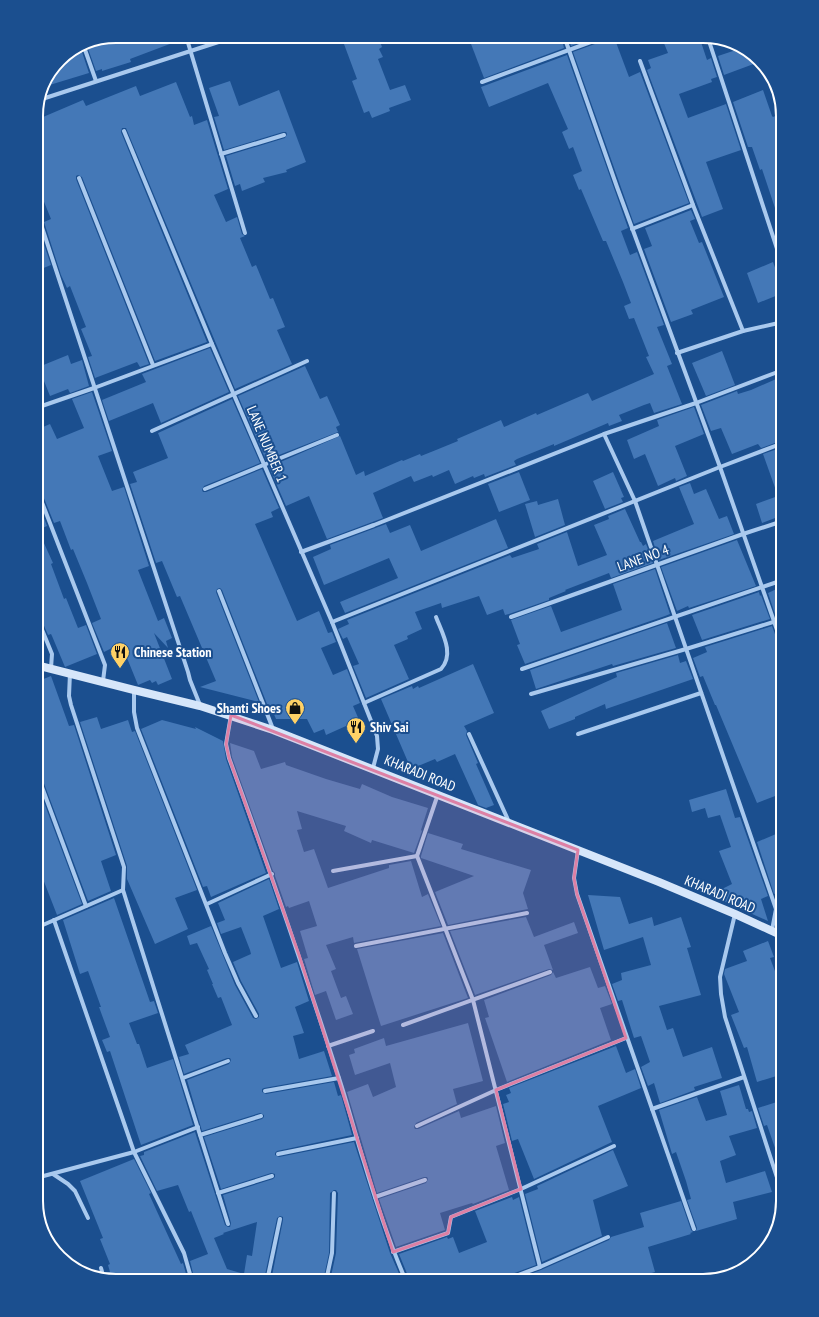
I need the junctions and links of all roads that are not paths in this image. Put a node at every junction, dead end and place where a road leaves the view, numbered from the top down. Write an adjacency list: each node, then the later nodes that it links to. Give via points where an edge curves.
1 (188, 43): 7 (street)
2 (214, 43): 7 (street)
3 (566, 43): 8 (street)
4 (588, 43): 8 (street)
5 (710, 43): 21 (street)
6 (85, 50): 10 (street)
7 (190, 50): 10 (street); 15 (street)
8 (569, 50): 11 (street); 18 (street)
9 (640, 61): 17 (street)
10 (96, 81): 12 (street)
11 (482, 82)
12 (45, 98)
13 (124, 131): 24 (street, LANE NUMBER 1)
14 (284, 135): 15 (street)
15 (221, 154): 20 (street)
16 (79, 178): 27 (street)
17 (693, 205): 18 (street); 23 (street)
18 (632, 229): 25 (street)
19 (43, 231): 29 (street)
20 (245, 233)
21 (776, 246)
22 (776, 324): 23 (street)
23 (743, 331): 25 (street)
24 (212, 344): 27 (street); 30 (street, LANE NUMBER 1)
25 (677, 353): 31 (street)
26 (307, 361): 30 (street)
27 (153, 365): 29 (street)
28 (776, 373): 31 (street)
29 (94, 388): 32 (street); 66 (street)
30 (234, 394): 33 (street); 37 (street, LANE NUMBER 1)
31 (696, 403): 34 (street); 38 (street)
32 (43, 406)
33 (152, 431)
34 (604, 434): 40 (street); 44 (street)
35 (337, 435): 37 (street)
36 (776, 446): 38 (street)
37 (264, 465): 39 (street); 44 (street, LANE NUMBER 1)
38 (720, 467): 40 (street); 43 (street)
39 (205, 489)
40 (635, 501): 45 (street); 52 (street)
41 (43, 505): 61 (street, via 105,665)
42 (776, 523): 43 (street, LANE NO 4)
43 (743, 534): 45 (street, LANE NO 4); 47 (street)
44 (301, 552): 52 (street, LANE NUMBER 1)
45 (657, 566): 50 (street, LANE NO 4); 51 (street)
46 (776, 582): 47 (street)
47 (762, 587): 51 (street); 53 (street)
48 (219, 591): 68 (street)
49 (436, 617): 65 (street, via 448,648 446,664 441,669)
50 (511, 617)
51 (675, 618): 56 (street); 59 (street)
52 (332, 622): 65 (street, LANE NUMBER 1)
53 (774, 622): 54 (street); 56 (street)
54 (776, 628)
55 (43, 632): 58 (street, via 52,654)
56 (686, 650): 63 (street); 64 (street)
57 (43, 666): 58 (street, KHARADI ROAD)
58 (51, 668): 60 (street, KHARADI ROAD)
59 (522, 669)
60 (70, 673): 61 (street, KHARADI ROAD); 79 (street, via 71,705 124,867)
61 (103, 681): 62 (street, KHARADI ROAD)
62 (134, 690): 66 (street, KHARADI ROAD); 80 (street, via 137,728)
63 (701, 693): 70 (street); 87 (street, via 776,910)
64 (531, 694)
65 (364, 703): 71 (street, LANE NUMBER 1, via 377,736 378,750)
66 (200, 706): 67 (street, KHARADI ROAD)
67 (231, 715): 68 (street, KHARADI ROAD); 78 (street, via 226,744 229,758)
68 (273, 730): 71 (street, KHARADI ROAD)
69 (469, 734): 74 (street)
70 (578, 734)
71 (372, 768): 73 (street, KHARADI ROAD)
72 (43, 790): 81 (street)
73 (438, 794): 74 (street, KHARADI ROAD); 76 (street)
74 (509, 822): 75 (street, KHARADI ROAD)
75 (578, 850): 83 (street, KHARADI ROAD); 95 (street, via 574,878 577,894)
76 (417, 856): 77 (street); 86 (street)
77 (333, 871)
78 (272, 874): 80 (street); 96 (street)
79 (124, 890): 81 (street); 99 (street)
80 (207, 904): 92 (street, via 238,983)
81 (86, 906): 84 (street)
82 (527, 913): 86 (street)
83 (735, 914): 87 (street, KHARADI ROAD); 98 (street, via 720,977 725,1017)
84 (54, 920): 85 (street); 110 (street)
85 (43, 925)
86 (446, 929): 89 (street); 91 (street)
87 (772, 930): 88 (street, KHARADI ROAD)
88 (776, 932)
89 (356, 946)
90 (550, 972): 91 (street)
91 (474, 1000): 93 (street); 101 (street)
92 (256, 1016)
93 (403, 1025)
94 (373, 1031): 96 (street)
95 (626, 1038): 101 (street); 103 (street)
96 (328, 1046): 100 (street)
97 (228, 1061): 99 (street)
98 (744, 1077): 103 (street); 113 (street)
99 (183, 1078): 106 (street)
100 (339, 1078): 102 (street); 108 (street)
101 (496, 1090): 105 (street); 117 (street)
102 (265, 1091)
103 (652, 1109): 124 (street)
104 (261, 1116): 107 (street)
105 (417, 1126)
106 (198, 1127): 107 (street); 110 (street)
107 (200, 1135): 118 (street)
108 (357, 1138): 111 (street); 120 (street)
109 (614, 1146): 117 (street)
110 (134, 1152): 112 (street); 130 (street, via 184,1253)
111 (278, 1154)
112 (53, 1174): 114 (street); 121 (street, via 75,1191)
113 (776, 1175)
114 (43, 1176)
115 (272, 1176): 118 (street)
116 (425, 1180): 120 (street)
117 (521, 1189): 126 (street, via 451,1217 448,1233); 127 (street)
118 (218, 1193): 123 (street)
119 (334, 1194): 132 (street, via 332,1253)
120 (375, 1197): 126 (street)
121 (88, 1218)
122 (280, 1219): 131 (street)
123 (228, 1224)
124 (694, 1229)
125 (608, 1236): 127 (street)
126 (393, 1252): 133 (street)
127 (540, 1267): 134 (street)
128 (101, 1268): 129 (street)
129 (103, 1273)
130 (190, 1274)
131 (268, 1274)
132 (328, 1274)
133 (403, 1274)
134 (521, 1274)

